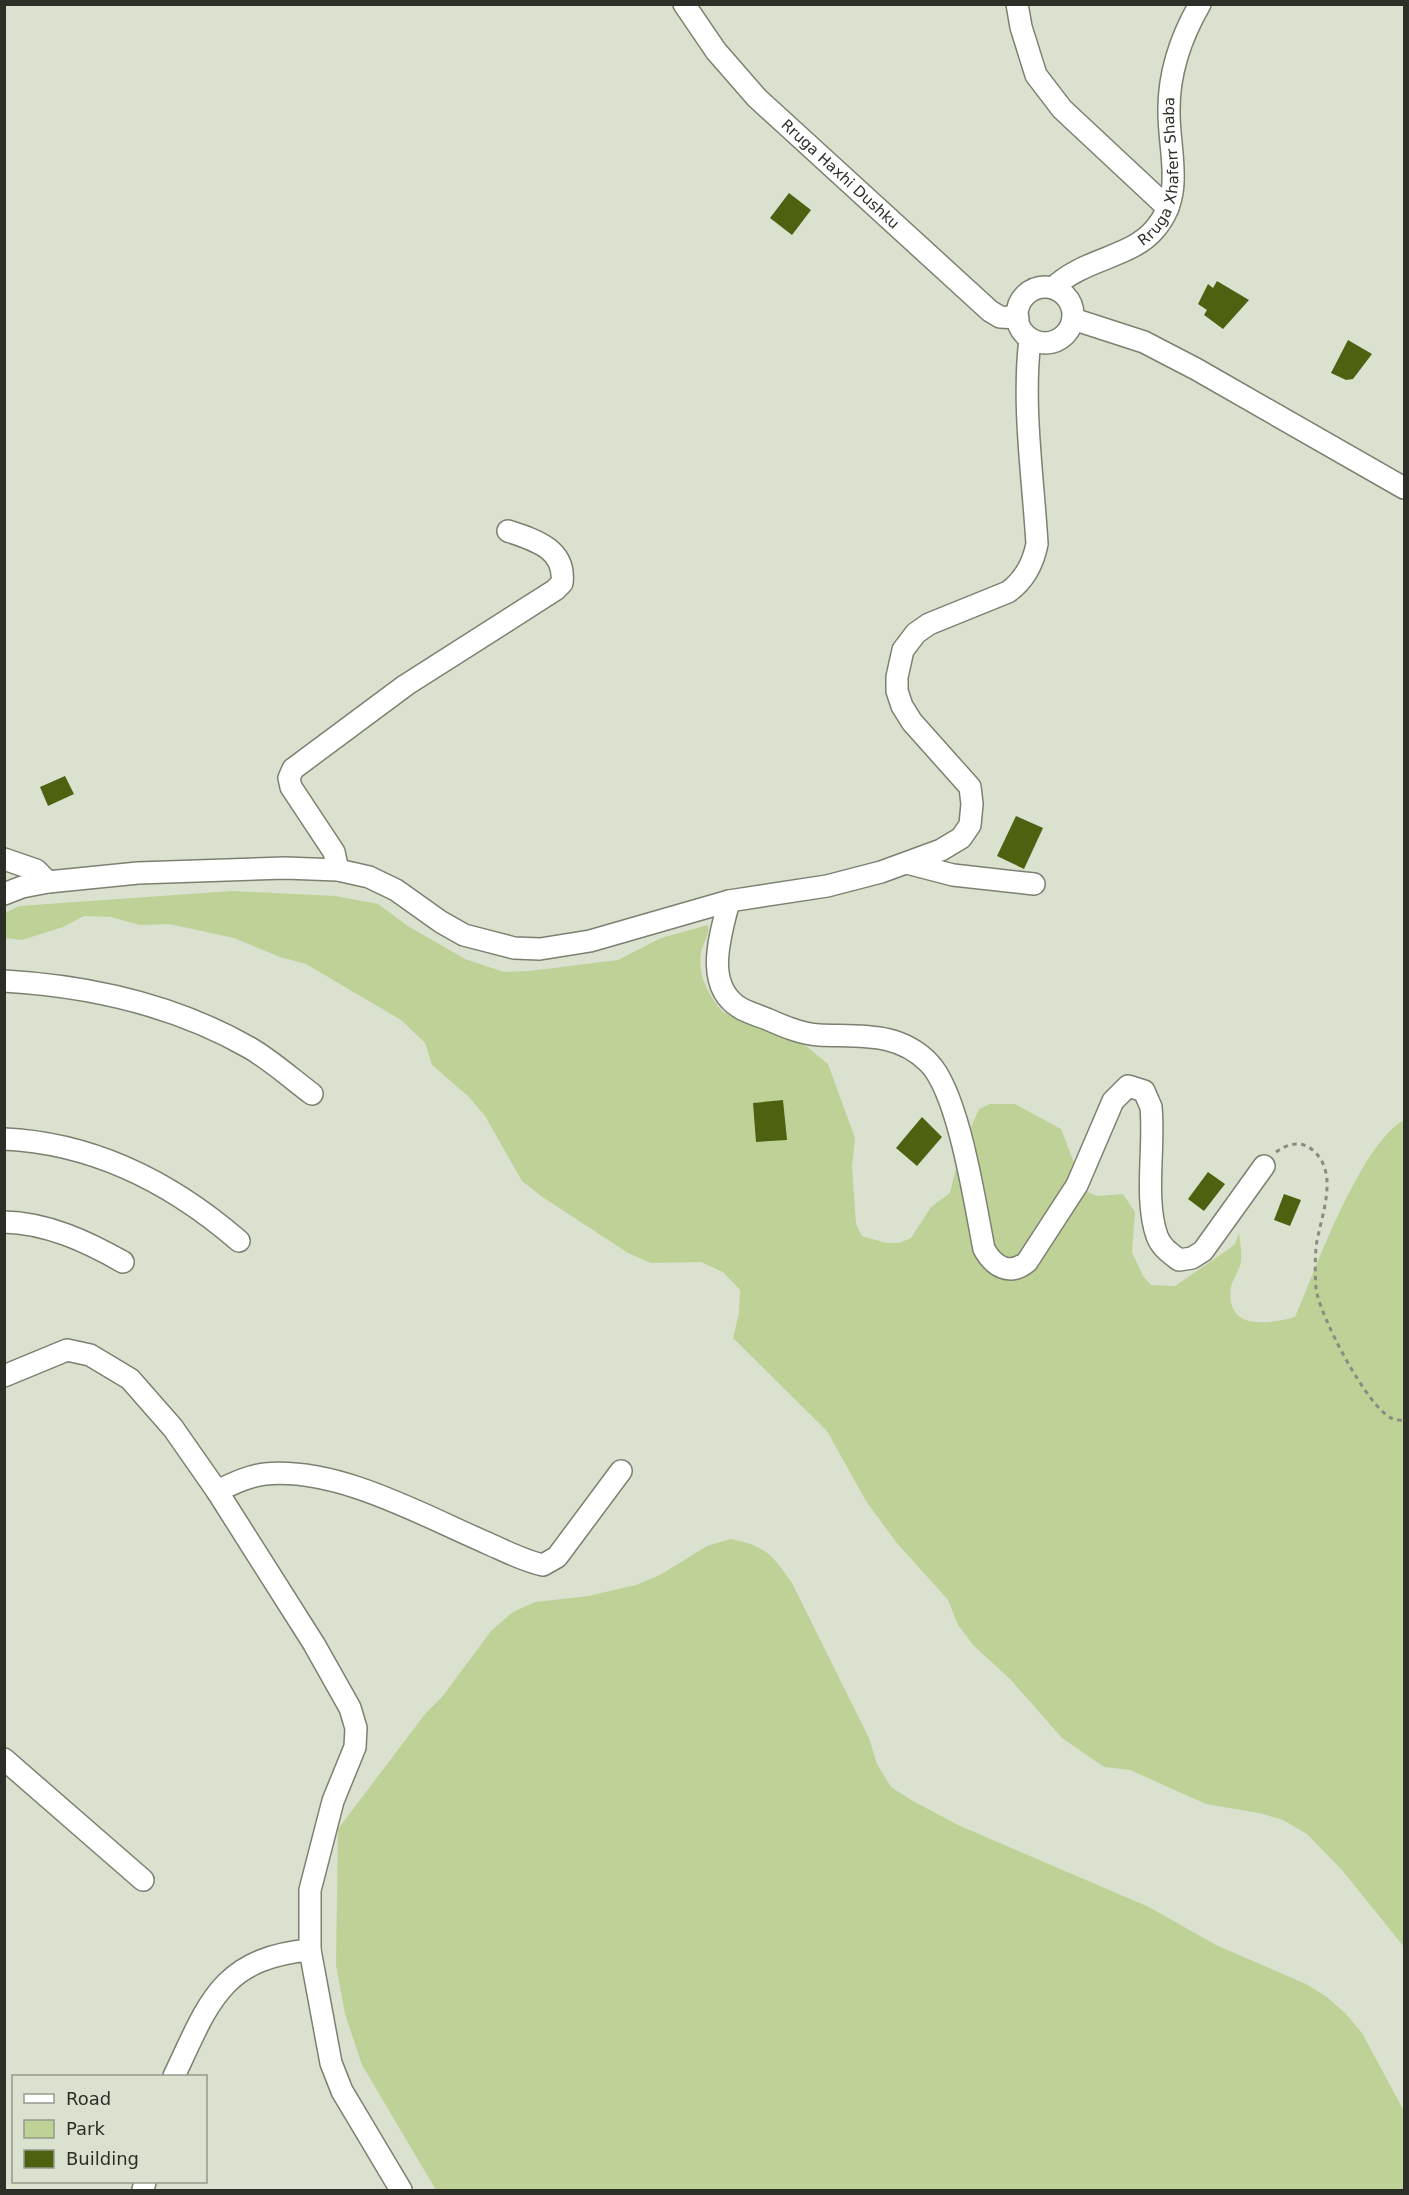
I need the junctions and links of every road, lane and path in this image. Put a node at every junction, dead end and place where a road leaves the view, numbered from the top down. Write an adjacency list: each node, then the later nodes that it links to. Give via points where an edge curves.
1 (684, 4): 6 (street, Rruga Haxhi Dushku, via 716,51 757,98 990,311 1000,317)
2 (1017, 4): 4 (street, via 1036,75 1062,109)
3 (1200, 4): 4 (street, Rruga Xhaferr Shaba, via 1179,45 1171,81 1174,177)
4 (1168, 208): 5 (street, Rruga Xhaferr Shaba, via 1146,239 1068,274)
5 (1053, 288): 6 (street, via 1044,287 1028,294 1018,309); 7 (street, via 1071,304)
6 (1018, 318): 8 (street)
7 (1073, 319): 8 (street, via 1066,333 1053,342); 9 (street, via 1155,347)
8 (1030, 339): 12 (street, via 1027,365 1037,544 1034,560 1019,585 929,624 903,650 897,677 902,706 970,787 972,804 970,825 961,838)
9 (1404, 488)
10 (508, 531): 13 (street, via 533,539 554,552 561,561 562,583 406,685 293,769 291,787 334,852)
11 (4, 859): 14 (street, via 36,870)
12 (907, 863): 15 (street, via 953,875); 17 (street, via 827,886)
13 (338, 870): 14 (street, via 138,873); 17 (street, via 369,877 396,890 464,935 514,948 564,947)
14 (48, 882): 16 (street)
15 (1034, 884)
16 (4, 894)
17 (729, 901): 21 (street, via 718,945 717,970 724,990 740,1008 790,1029 817,1035 867,1034 888,1038 928,1062 944,1083 984,1249 991,1262 1004,1269 1020,1268 1027,1262 1077,1185 1113,1101 1128,1086 1143,1091 1150,1107 1153,1217 1158,1238 1179,1260 1203,1251)
18 (4, 981): 19 (street, via 107,993 162,1009 251,1049)
19 (312, 1094)
20 (4, 1139): 23 (street, via 32,1140 123,1165 188,1200)
21 (1264, 1166): 26 (path, via 1287,1145 1307,1146 1317,1154 1327,1188 1316,1245 1317,1291 1352,1371 1371,1399 1391,1418)
22 (4, 1222): 24 (street, via 45,1228 78,1239)
23 (239, 1241)
24 (123, 1262)
25 (4, 1376): 28 (street, via 67,1350 90,1354 130,1378 173,1428)
26 (1404, 1421)
27 (621, 1471): 28 (street, via 557,1557 543,1565 333,1481 264,1474)
28 (217, 1491): 31 (street, via 314,1644 350,1708 356,1728 355,1747 333,1801 310,1890)
29 (4, 1759): 30 (street)
30 (143, 1880)
31 (310, 1950): 32 (street, via 283,1952 252,1964 224,1983 204,2012); 33 (street, via 331,2063 342,2091)
32 (174, 2075)
33 (401, 2190)

